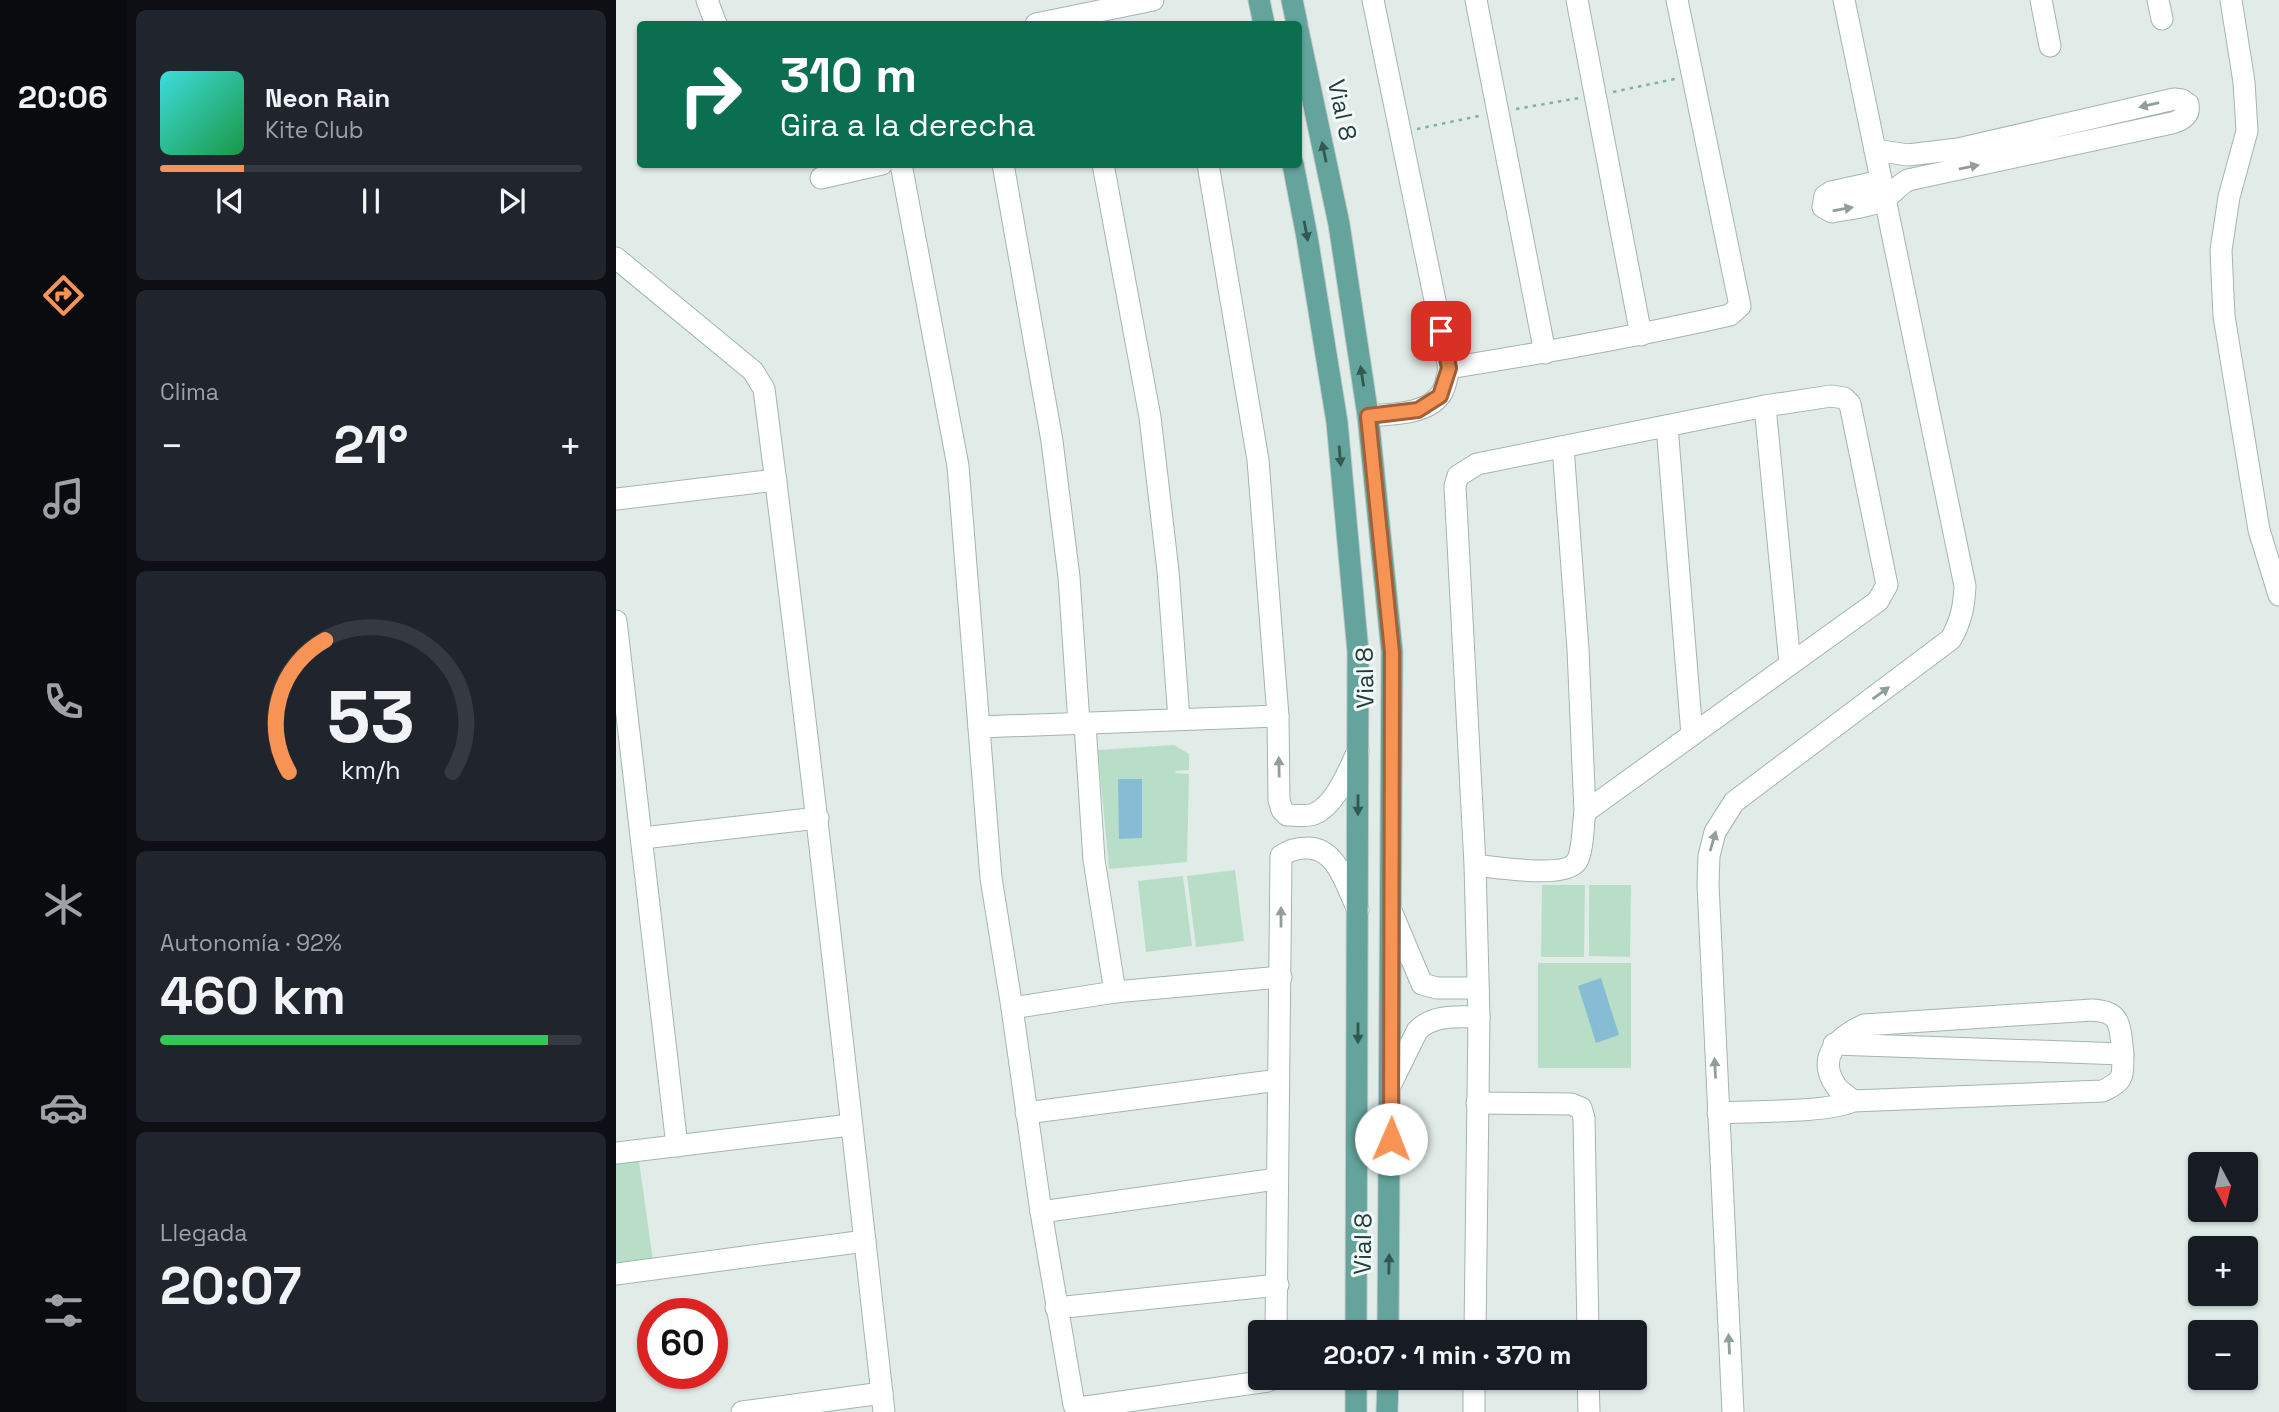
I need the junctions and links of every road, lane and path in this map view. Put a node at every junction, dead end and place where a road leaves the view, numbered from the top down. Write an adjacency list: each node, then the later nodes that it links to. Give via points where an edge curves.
1 (707, 0): 12 (street)
2 (1153, 0): 13 (street)
3 (1259, 0): 14 (main road)
4 (1292, 0): 15 (main road)
5 (1373, 0): 21 (street)
6 (1476, 0): 20 (street)
7 (1577, 0): 19 (street)
8 (1677, 0): 18 (street)
9 (1844, 0): 23 (street)
10 (2041, 0): 16 (street)
11 (2231, 0): 44 (street, via 2247,131 2221,250 2224,316 2259,530)
12 (715, 21)
13 (1051, 21)
14 (1263, 21)
15 (1296, 21)
16 (2050, 46)
17 (1302, 49): 39 (main road, Vial 8, one-way to 17, via 1339,224)
18 (1692, 76): 19 (path); 35 (street, via 1740,306 1730,315)
19 (1596, 95): 20 (path); 35 (street)
20 (1498, 113): 21 (path); 36 (street)
21 (1399, 132): 37 (street)
22 (2060, 136): 22 (street, one-way to 22, via 2172,123 2186,116 2188,104 2174,99); 24 (street)
23 (1875, 150): 24 (street); 32 (street)
24 (1939, 163): 32 (street)
25 (865, 168): 31 (street)
26 (902, 168): 50 (street, via 958,466)
27 (1004, 168): 49 (street, via 1052,441)
28 (1104, 168): 48 (street, via 1150,417)
29 (1209, 168): 47 (street, via 1258,460)
30 (1294, 168): 52 (main road, Vial 8, one-way to 52, via 1337,422 1358,652)
31 (821, 178)
32 (1883, 190): 75 (street, one-way to 32, via 1708,884 1715,832 1734,802 1951,639 1964,605 1965,586)
33 (616, 258): 34 (street)
34 (625, 272): 42 (street, via 759,379)
35 (1642, 335): 36 (street)
36 (1545, 353): 37 (street)
37 (1449, 368): 39 (street, via 1440,396 1431,404)
38 (1765, 406): 40 (street); 46 (street); 46 (street, via 1831,396 1850,404 1887,584 1878,601)
39 (1368, 416): 60 (main road, Vial 8, via 1392,652)
40 (1667, 426): 41 (street); 51 (street)
41 (1563, 447): 54 (street); 58 (street, via 1477,464 1458,476 1455,486)
42 (776, 480): 43 (street); 55 (street)
43 (616, 499)
44 (2279, 595)
45 (616, 621): 56 (street)
46 (1790, 664): 51 (street)
47 (1278, 716): 48 (street); 53 (street, one-way to 47, via 1311,816 1287,815 1282,810)
48 (1179, 719): 49 (street)
49 (1082, 724): 50 (street); 64 (street, via 1094,860)
50 (979, 727): 65 (street, via 991,878)
51 (1692, 735): 54 (street)
52 (1358, 751): 53 (street, via 1334,795); 59 (main road, Vial 8, one-way to 59)
53 (1319, 811): 57 (street)
54 (1585, 812): 58 (street, via 1579,859 1573,866 1556,871)
55 (818, 818): 56 (street); 76 (street)
56 (643, 838): 77 (street)
57 (1320, 850): 59 (street, via 1334,860); 61 (street, one-way to 57, via 1281,856 1298,848)
58 (1475, 865): 63 (street)
59 (1358, 910): 86 (main road, Vial 8, one-way to 86)
60 (1392, 913): 62 (street, via 1417,976 1422,984); 71 (main road, Vial 8)
61 (1281, 977): 64 (street); 70 (street)
62 (1435, 988): 63 (street); 67 (street)
63 (1478, 988): 66 (street)
64 (1115, 992): 65 (street)
65 (1013, 1008): 74 (street)
66 (1479, 1017): 67 (street); 73 (street)
67 (1436, 1019): 71 (street, via 1417,1031)
68 (1834, 1044): 69 (street); 69 (street, via 1864,1025 2092,1010 2108,1012 2117,1022); 72 (street, via 1829,1069 1836,1087)
69 (2123, 1054): 72 (street, via 2122,1076 2103,1091)
70 (1278, 1080): 74 (street); 79 (street)
71 (1391, 1084): 87 (main road, Vial 8, one-way to 71)
72 (1853, 1101): 75 (street)
73 (1477, 1102): 88 (street); 89 (street, via 1581,1108)
74 (1026, 1113): 80 (street)
75 (1718, 1113): 101 (street, one-way to 75)
76 (850, 1125): 77 (street); 81 (street)
77 (677, 1146): 78 (street)
78 (616, 1153)
79 (1277, 1179): 80 (street); 83 (street)
80 (1041, 1212): 84 (street)
81 (866, 1241): 82 (street); 95 (street)
82 (616, 1274)
83 (1278, 1284): 84 (street); 85 (street)
84 (1056, 1308): 90 (street, via 1076,1407)
85 (1276, 1320)
86 (1356, 1320)
87 (1388, 1320)
88 (1475, 1320)
89 (1588, 1320)
90 (1248, 1384)
91 (1356, 1390): 97 (main road)
92 (1388, 1390): 98 (main road)
93 (1474, 1390): 99 (street)
94 (1588, 1390): 100 (street)
95 (883, 1402): 96 (street)
96 (742, 1412)
97 (1356, 1412)
98 (1387, 1412)
99 (1474, 1412)
100 (1589, 1412)
101 (1732, 1412)

